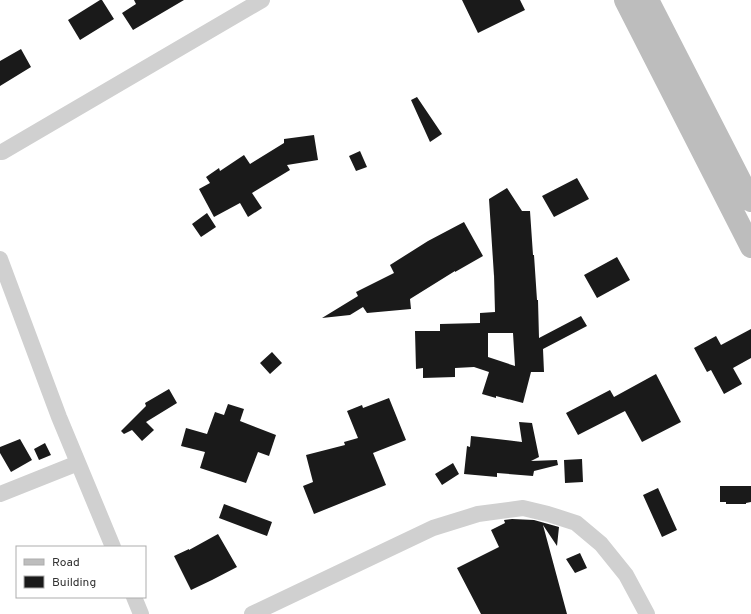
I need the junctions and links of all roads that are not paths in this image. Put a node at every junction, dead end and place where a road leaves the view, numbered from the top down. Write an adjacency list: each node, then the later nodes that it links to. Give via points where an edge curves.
1 (262, 0): 4 (street)
2 (625, 0): 6 (main road)
3 (648, 0): 5 (main road)
4 (1, 153)
5 (751, 201)
6 (751, 247)
7 (0, 259): 8 (street)
8 (78, 463): 9 (street); 10 (street)
9 (0, 494)
10 (113, 546)
11 (134, 598): 12 (street)
12 (141, 614)
13 (252, 614): 14 (street, via 433,528 478,514 523,508 576,523 601,544 626,575)
14 (647, 614)

